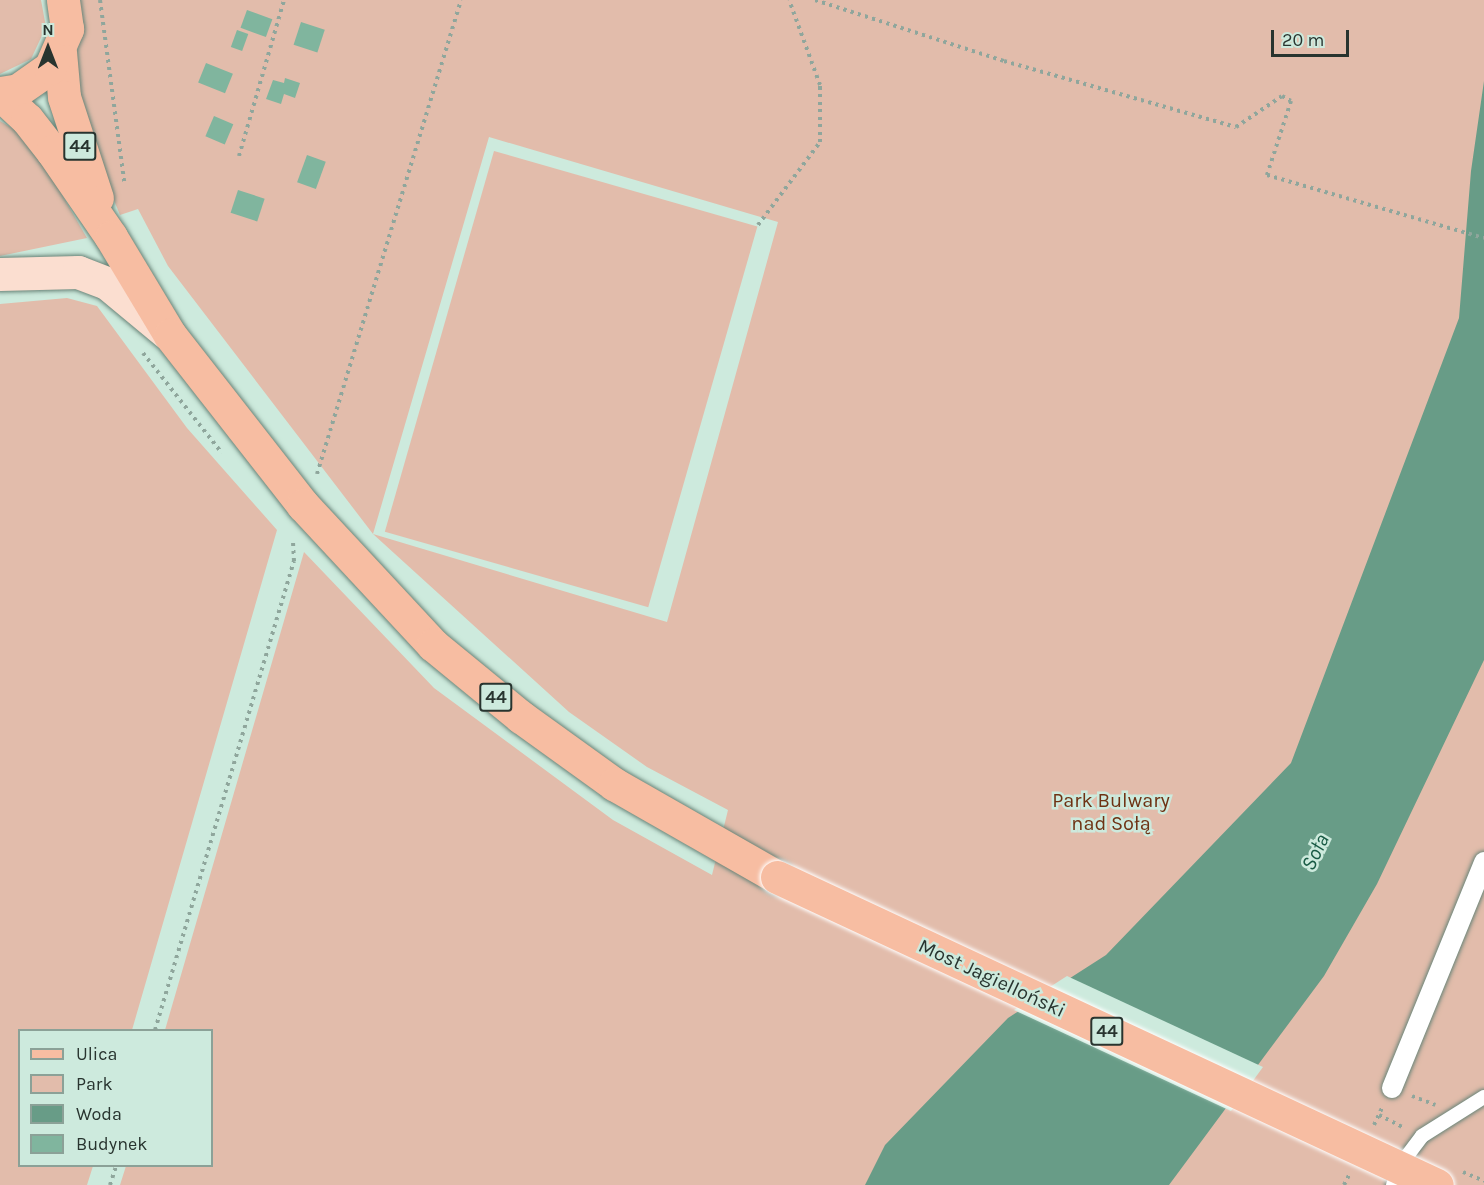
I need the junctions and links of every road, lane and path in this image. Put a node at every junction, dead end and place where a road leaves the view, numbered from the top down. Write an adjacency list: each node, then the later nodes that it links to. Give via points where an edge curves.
1 (63, 0): 7 (main road, 44, via 67,29)
2 (100, 0): 10 (path)
3 (284, 0): 9 (path)
4 (461, 0): 18 (path)
5 (789, 0): 11 (path, via 820,85 820,142)
6 (815, 0): 13 (path, via 1004,61 1236,127 1282,96 1291,101 1267,175)
7 (60, 52): 8 (main road, 44, via 35,81); 12 (main road, 44, via 64,97)
8 (0, 94): 12 (main road, 44, via 27,118)
9 (239, 156)
10 (125, 189)
11 (758, 225)
12 (111, 237): 15 (main road, 44)
13 (1484, 238)
14 (0, 274): 15 (main road, via 78,272 107,283)
15 (170, 335): 30 (main road, Most Jagielloński / 44, bridge, via 303,505 433,645 521,717 614,784 777,877)
16 (138, 346): 17 (path)
17 (230, 462)
18 (315, 480)
19 (288, 530): 21 (path, via 296,548 294,561)
20 (1484, 862): 22 (street)
21 (155, 1029)
22 (1392, 1088): 24 (path)
23 (1484, 1097): 24 (lane)
24 (1457, 1114): 26 (lane)
25 (1379, 1115): 26 (path)
26 (1422, 1137): 29 (lane, via 1404,1160)
27 (116, 1167): 28 (path)
28 (110, 1185)
29 (1393, 1185)
30 (1437, 1185)

